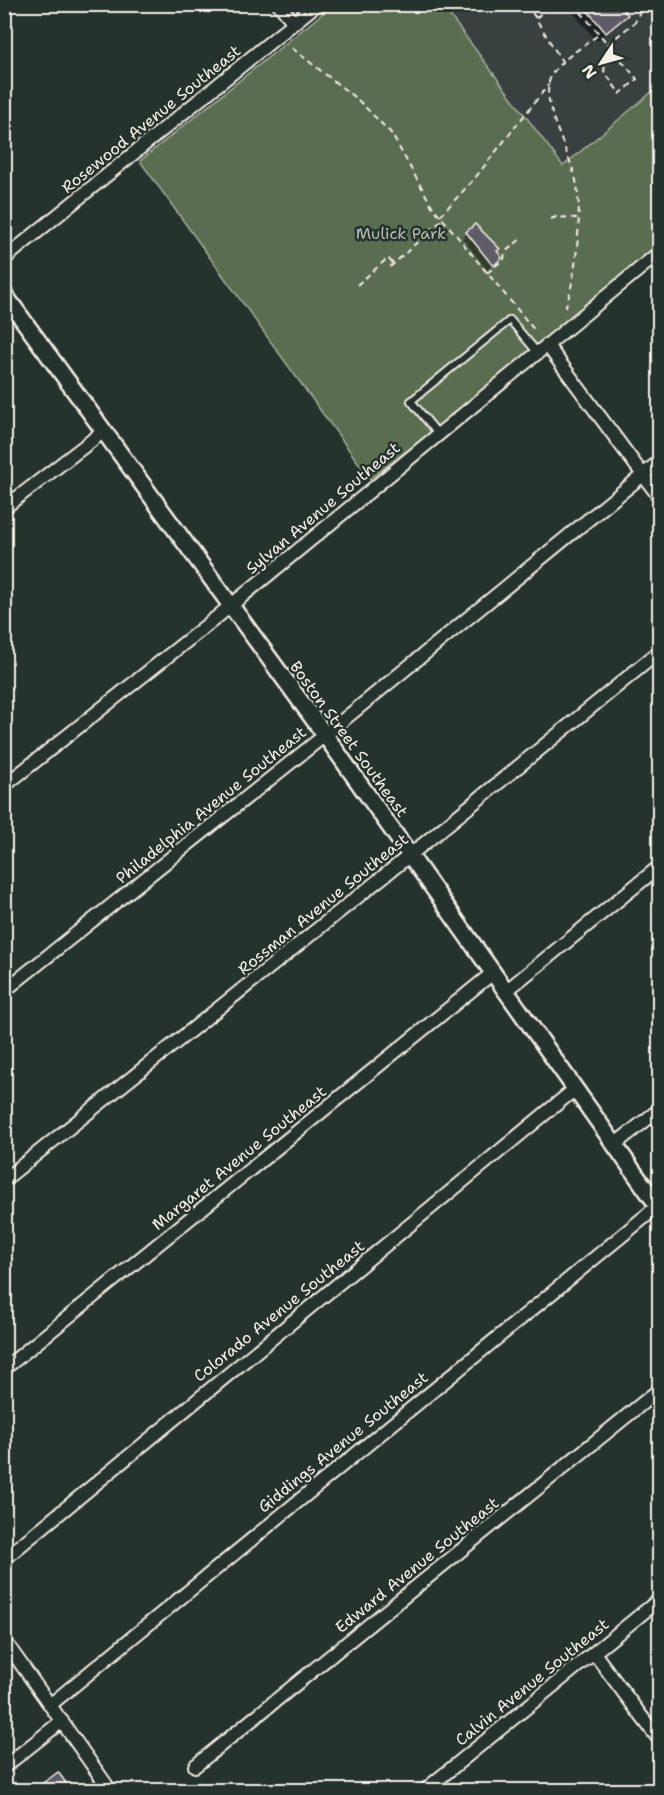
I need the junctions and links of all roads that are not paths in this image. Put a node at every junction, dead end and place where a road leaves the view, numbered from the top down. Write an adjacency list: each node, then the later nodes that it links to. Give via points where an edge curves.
1 (279, 4): 3 (street)
2 (317, 4): 3 (street, Rosewood Avenue Southeast)
3 (294, 23): 5 (street, Rosewood Avenue Southeast)
4 (660, 252): 7 (street, Sylvan Avenue Southeast)
5 (4, 260)
6 (4, 294): 8 (street, Boston Street Southeast)
7 (542, 349): 9 (street, Sylvan Avenue Southeast); 9 (lane, via 510,320 411,401); 11 (street)
8 (104, 431): 13 (street); 14 (street, Boston Street Southeast)
9 (438, 434): 14 (street, Sylvan Avenue Southeast)
10 (660, 461): 11 (street, Philadelphia Avenue Southeast)
11 (644, 475): 12 (street); 16 (street, Philadelphia Avenue Southeast)
12 (660, 498)
13 (4, 508)
14 (231, 606): 16 (street, Boston Street Southeast); 17 (street, Sylvan Avenue Southeast)
15 (660, 651): 18 (street, Rossman Avenue Southeast)
16 (325, 735): 18 (street, Boston Street Southeast); 21 (street, Philadelphia Avenue Southeast)
17 (4, 786)
18 (410, 855): 20 (street, Boston Street Southeast); 26 (street, Rossman Avenue Southeast)
19 (660, 866): 22 (street)
20 (494, 972): 22 (street, Boston Street Southeast); 28 (street, Margaret Avenue Southeast)
21 (4, 991)
22 (506, 991): 23 (street, Boston Street Southeast)
23 (575, 1089): 25 (street, Boston Street Southeast); 30 (street, Colorado Avenue Southeast)
24 (660, 1109): 25 (street)
25 (614, 1145): 27 (street, Boston Street Southeast)
26 (4, 1180)
27 (658, 1208): 34 (street, Giddings Avenue Southeast)
28 (4, 1369)
29 (660, 1389): 37 (street, Edward Avenue Southeast)
30 (4, 1559)
31 (660, 1599): 33 (street, Calvin Avenue Southeast)
32 (4, 1640): 34 (street)
33 (594, 1653): 36 (street); 40 (street, Calvin Avenue Southeast)
34 (50, 1705): 35 (street)
35 (62, 1721): 38 (street); 39 (street)
36 (660, 1741)
37 (195, 1766)
38 (4, 1767)
39 (110, 1791)
40 (425, 1791)

